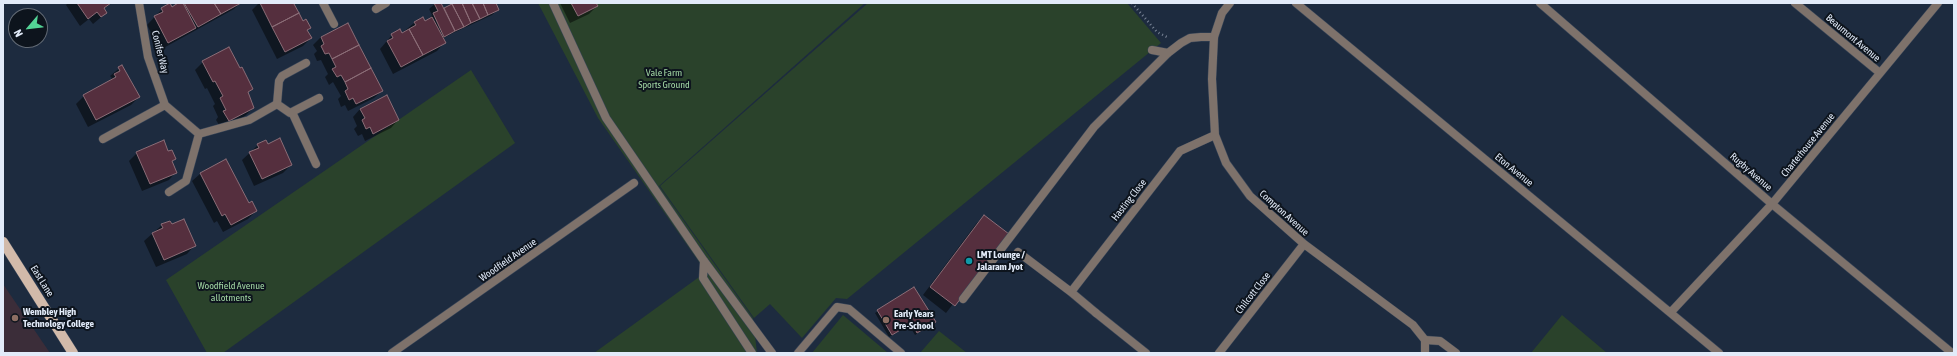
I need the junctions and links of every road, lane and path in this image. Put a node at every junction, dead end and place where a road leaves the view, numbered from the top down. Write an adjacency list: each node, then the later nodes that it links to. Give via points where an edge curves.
1 (139, 3): 21 (street, Conifer Way, via 148,57)
2 (323, 3): 12 (street)
3 (386, 3): 11 (street)
4 (553, 3): 33 (street, via 606,118)
5 (1132, 3): 14 (path, via 1157,32)
6 (1230, 3): 13 (street, Compton Avenue, via 1222,14)
7 (1296, 3): 36 (street, Eton Avenue)
8 (1540, 3): 29 (street, Rugby Avenue)
9 (1796, 3): 18 (street, Beaumont Avenue)
10 (1938, 3): 18 (street, Charterhouse Avenue)
11 (376, 9)
12 (334, 24)
13 (1214, 37): 14 (street, via 1201,36); 24 (street, Compton Avenue, via 1212,78)
14 (1181, 43): 16 (street)
15 (1152, 50): 16 (street)
16 (1168, 53): 35 (street, via 1094,127)
17 (306, 63): 20 (street, via 282,76 279,81)
18 (1880, 73): 29 (street, Charterhouse Avenue)
19 (320, 98): 22 (street)
20 (277, 104): 22 (street, via 287,112); 23 (street, via 249,120)
21 (164, 105): 23 (street); 25 (street)
22 (292, 112): 26 (street)
23 (199, 134): 28 (street, via 186,180)
24 (1215, 135): 31 (street, Compton Avenue, via 1226,163 1250,196); 34 (street, Hasting Close, via 1180,151)
25 (103, 139)
26 (316, 164)
27 (634, 183): 39 (street, Woodfield Avenue)
28 (169, 192)
29 (1772, 204): 36 (street, Charterhouse Avenue); 49 (street, Rugby Avenue)
30 (3, 242): 38 (main road, East Lane)
31 (1304, 244): 37 (street, Compton Avenue, via 1413,325); 45 (street, Chilcott Close)
32 (1018, 252): 34 (street)
33 (704, 261): 40 (street, via 703,278); 41 (street)
34 (1071, 292): 44 (street)
35 (964, 299)
36 (1671, 312): 48 (street, Eton Avenue)
37 (1426, 340): 46 (street); 47 (street, via 1440,341)
38 (73, 353)
39 (392, 353)
40 (752, 353)
41 (772, 353)
42 (798, 353): 43 (street, via 837,307 849,309)
43 (901, 353)
44 (1146, 353)
45 (1219, 353)
46 (1425, 353)
47 (1456, 353)
48 (1719, 353)
49 (1952, 353)

